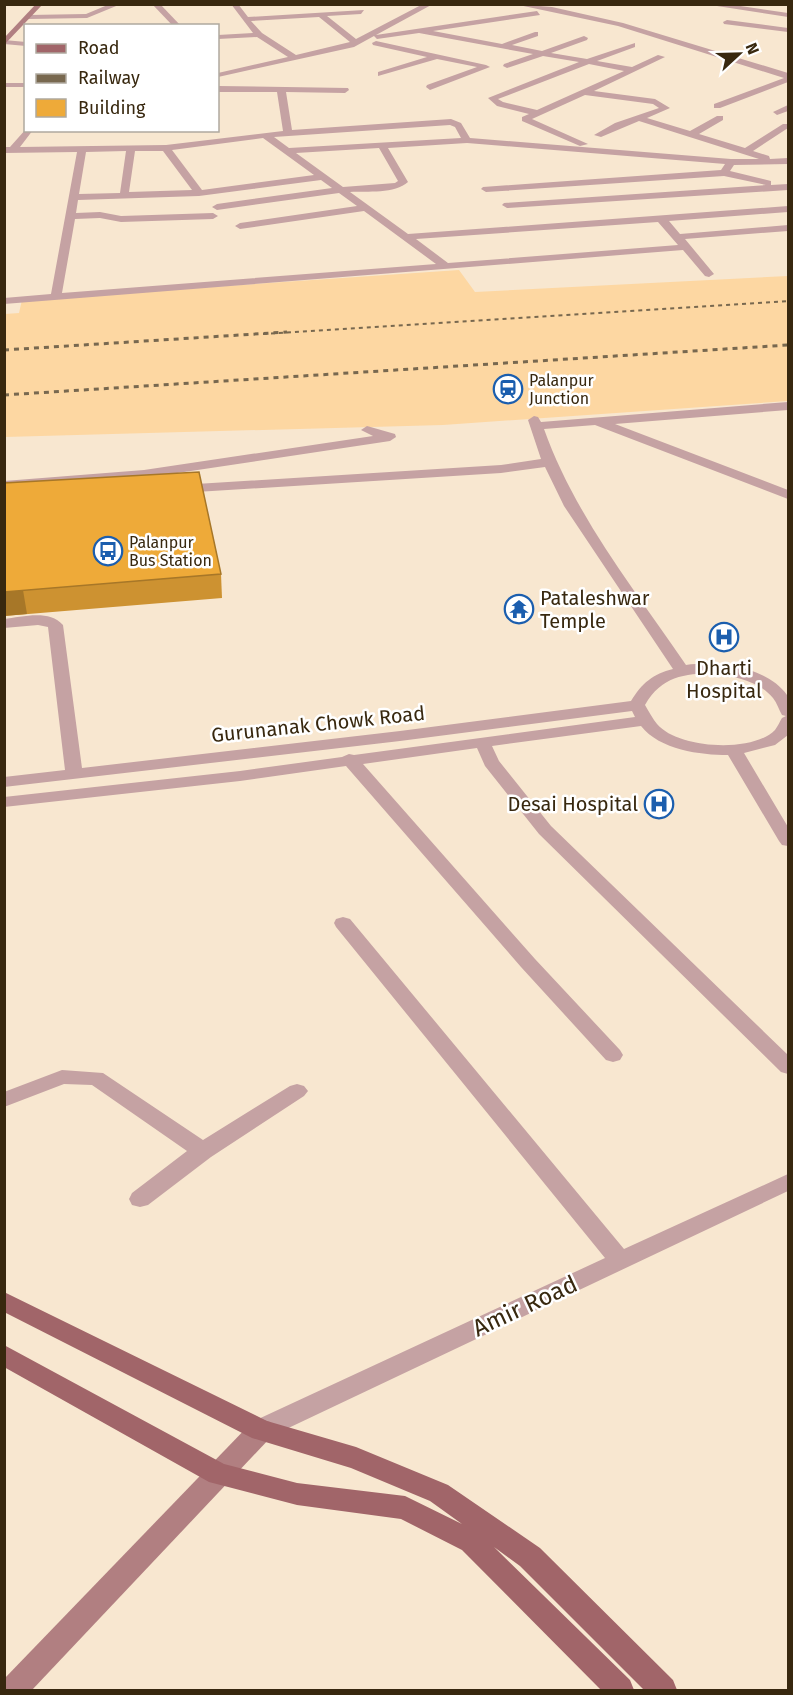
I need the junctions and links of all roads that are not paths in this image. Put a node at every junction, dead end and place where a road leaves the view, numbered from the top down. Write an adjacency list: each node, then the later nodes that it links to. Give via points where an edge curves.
1 (27, 4): 8 (street)
2 (118, 4): 16 (street, via 87,16)
3 (155, 4): 20 (street)
4 (234, 4): 18 (street)
5 (432, 4): 11 (street); 30 (street)
6 (517, 4): 10 (street)
7 (707, 4): 15 (street)
8 (40, 5): 16 (street)
9 (595, 7): 13 (street)
10 (562, 10): 13 (street); 21 (street)
11 (443, 11)
12 (362, 12): 14 (street)
13 (579, 13): 46 (street, via 718,51)
14 (320, 14): 18 (street); 30 (street)
15 (789, 15)
16 (29, 16): 31 (street)
17 (453, 17): 21 (street)
18 (244, 19): 26 (street)
19 (727, 22): 22 (street)
20 (176, 24)
21 (461, 24): 23 (street); 24 (street)
22 (789, 30)
23 (421, 31): 29 (street); 30 (street)
24 (477, 32)
25 (535, 34): 33 (street)
26 (259, 35): 27 (street); 40 (street)
27 (219, 37)
28 (584, 38): 37 (street)
29 (469, 40): 33 (street); 35 (street)
30 (359, 41): 38 (street); 40 (street)
31 (5, 43): 32 (street)
32 (24, 44)
33 (498, 45): 36 (street); 37 (street)
34 (632, 45): 41 (street)
35 (447, 49)
36 (478, 51)
37 (541, 54): 41 (street); 42 (street)
38 (439, 55): 45 (street); 49 (street, via 486,67)
39 (661, 57): 43 (street)
40 (295, 58): 44 (street)
41 (585, 62): 43 (street); 57 (street, via 492,98 500,104)
42 (507, 66)
43 (634, 70): 53 (street)
44 (219, 74)
45 (381, 74)
46 (789, 78): 54 (street)
47 (4, 85): 48 (street)
48 (24, 86)
49 (430, 87)
50 (219, 89): 51 (street)
51 (281, 89): 52 (street); 62 (street)
52 (345, 90)
53 (585, 92): 57 (street); 58 (street, via 665,106)
54 (717, 106)
55 (789, 108): 56 (street)
56 (777, 112)
57 (537, 113): 73 (street, via 525,119)
58 (639, 118): 63 (street); 65 (street)
59 (720, 118): 63 (street)
60 (786, 126): 74 (street)
61 (27, 132): 71 (street)
62 (288, 132): 64 (street); 66 (street, via 451,122 459,125)
63 (692, 134): 74 (street)
64 (265, 135): 68 (street); 72 (street)
65 (598, 135)
66 (467, 140): 67 (street); 73 (street)
67 (382, 145): 72 (street); 83 (street, via 403,182)
68 (166, 148): 70 (street); 84 (street)
69 (82, 149): 70 (street); 71 (street); 86 (street)
70 (131, 149): 85 (street)
71 (9, 150)
72 (287, 151): 80 (street)
73 (600, 151): 77 (street); 78 (street)
74 (747, 151): 75 (street)
75 (775, 161): 76 (street); 77 (street)
76 (789, 161)
77 (731, 162): 79 (street)
78 (615, 173): 79 (street); 82 (street); 89 (street)
79 (724, 173): 81 (street)
80 (323, 177): 83 (street); 84 (street)
81 (788, 187): 89 (street)
82 (486, 189)
83 (341, 190): 88 (street); 91 (street, via 215,212 121,219)
84 (199, 193): 85 (street)
85 (124, 196): 86 (street)
86 (73, 197): 91 (street)
87 (507, 205): 89 (street)
88 (366, 208): 92 (street); 95 (street)
89 (650, 208): 90 (street); 94 (street); 96 (street)
90 (789, 209)
91 (69, 216): 101 (street)
92 (240, 226)
93 (789, 228): 96 (street)
94 (475, 232): 95 (street); 98 (street)
95 (405, 237): 99 (street)
96 (676, 237): 97 (street)
97 (686, 247): 98 (street); 100 (street)
98 (486, 252): 99 (street)
99 (446, 266): 101 (street)
100 (709, 274)
101 (56, 296): 102 (street)
102 (4, 301)
103 (789, 406): 104 (street)
104 (596, 421): 106 (street, via 536,423); 109 (street)
105 (367, 430): 107 (street, via 390,437 144,474)
106 (549, 462): 108 (street, via 501,469); 111 (street, via 571,506)
107 (4, 485)
108 (168, 490)
109 (789, 495)
110 (4, 624): 119 (street, via 40,620 55,625)
111 (681, 669): 112 (street, via 649,683); 113 (street, via 723,669 751,676 773,688)
112 (637, 705): 114 (street); 119 (street, Gurunanak Chowk Road, via 480,728)
113 (788, 706)
114 (647, 720): 116 (street); 117 (street, via 652,729 675,741 704,749)
115 (789, 721): 117 (street, via 781,734 761,745)
116 (483, 744): 118 (street); 125 (street, via 491,762 545,830)
117 (734, 750): 122 (street)
118 (349, 759): 121 (street, via 240,776); 124 (street)
119 (74, 774): 120 (street, Gurunanak Chowk Road)
120 (4, 782)
121 (4, 802)
122 (789, 841)
123 (343, 923): 131 (street)
124 (613, 1055)
125 (789, 1067)
126 (297, 1091): 128 (street)
127 (4, 1100): 128 (street, via 62,1077 96,1078)
128 (203, 1151): 130 (street)
129 (789, 1182): 131 (street, Amir Road)
130 (140, 1199)
131 (621, 1261): 134 (street, Amir Road)
132 (4, 1301): 134 (main road)
133 (4, 1355): 135 (main road)
134 (261, 1430): 135 (street); 138 (main road, via 356,1458 438,1493 531,1557)
135 (218, 1474): 136 (street); 137 (main road, via 297,1494 405,1508 471,1542)
136 (13, 1690)
137 (620, 1690)
138 (663, 1690)

